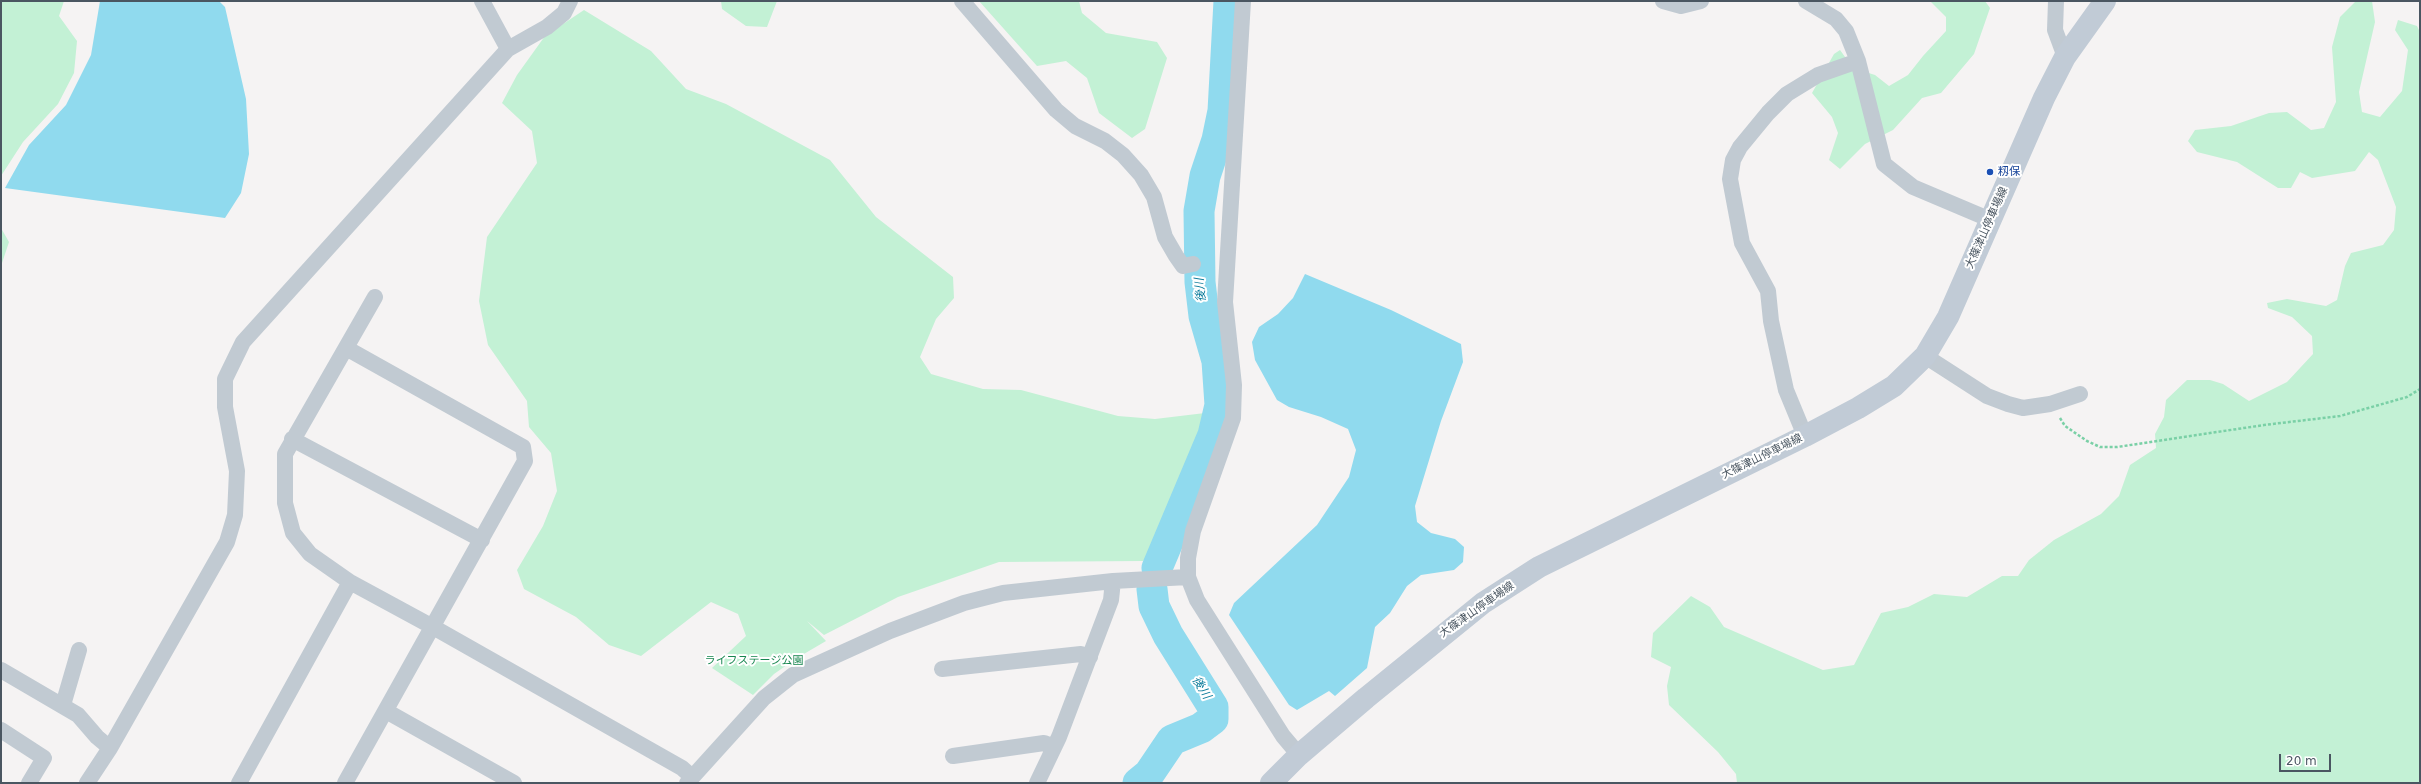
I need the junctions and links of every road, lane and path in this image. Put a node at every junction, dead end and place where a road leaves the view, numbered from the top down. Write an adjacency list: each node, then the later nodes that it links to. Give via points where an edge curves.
1 (482, 1): 10 (street)
2 (570, 1): 10 (street, via 564,13 547,27)
3 (962, 1): 14 (street, via 1056,110 1075,126 1105,141 1124,155 1141,175 1154,197 1165,237 1176,256 1183,266)
4 (1243, 1): 24 (street, via 1225,302 1234,385 1233,418 1192,531)
5 (1663, 1): 6 (street, via 1681,6)
6 (1701, 1)
7 (1806, 1): 12 (street, via 1836,19 1846,31)
8 (2056, 1): 11 (street, via 2055,30)
9 (2106, 1): 11 (main road, 大篠津山停車場線)
10 (508, 49): 36 (street, via 243,342 225,379 225,407 237,471 235,515 227,542)
11 (2065, 57): 13 (main road, 大篠津山停車場線, via 2044,98)
12 (1858, 61): 13 (street, via 1884,164 1914,187); 21 (street, via 1818,75 1787,94 1740,147 1733,160 1730,179 1742,243 1768,291 1771,321 1786,390)
13 (1991, 220): 17 (main road, 大篠津山停車場線, via 1948,317)
14 (1193, 264)
15 (375, 297): 16 (street)
16 (346, 348): 22 (street); 23 (street, via 523,447 525,461)
17 (1925, 356): 20 (street, via 1987,396 2023,408); 21 (main road, 大篠津山停車場線, via 1894,386)
18 (2420, 389): 20 (path, via 2407,397 2340,416 2116,447 2100,447 2086,441 2065,426)
19 (2080, 394): 20 (street)
20 (2050, 404)
21 (1805, 436): 37 (main road, 大篠津山停車場線, via 1539,567 1483,603 1432,642)
22 (292, 439): 23 (street); 26 (street, via 285,454 284,485 285,503 293,533 310,554)
23 (482, 540): 27 (street)
24 (1188, 577): 25 (street); 37 (street, via 1197,600 1283,736)
25 (1113, 581): 29 (street, via 1111,600); 39 (street, via 1003,593 964,603 825,659 793,675 764,698)
26 (350, 582): 27 (street); 42 (street)
27 (434, 627): 33 (street); 39 (street, via 682,768)
28 (79, 650): 32 (street)
29 (1090, 657): 30 (street, via 1080,654); 35 (street)
30 (942, 669)
31 (1, 670): 32 (street)
32 (63, 705): 36 (street, via 78,715)
33 (386, 711): 43 (street); 44 (street)
34 (1, 730): 40 (street, via 44,758)
35 (1054, 747): 38 (street, via 1044,743); 45 (street)
36 (110, 748): 41 (street)
37 (1299, 755): 46 (main road, 大篠津山停車場線)
38 (953, 756)
39 (689, 780)
40 (29, 783)
41 (87, 783)
42 (240, 783)
43 (345, 783)
44 (514, 783)
45 (1038, 783)
46 (1271, 783)

